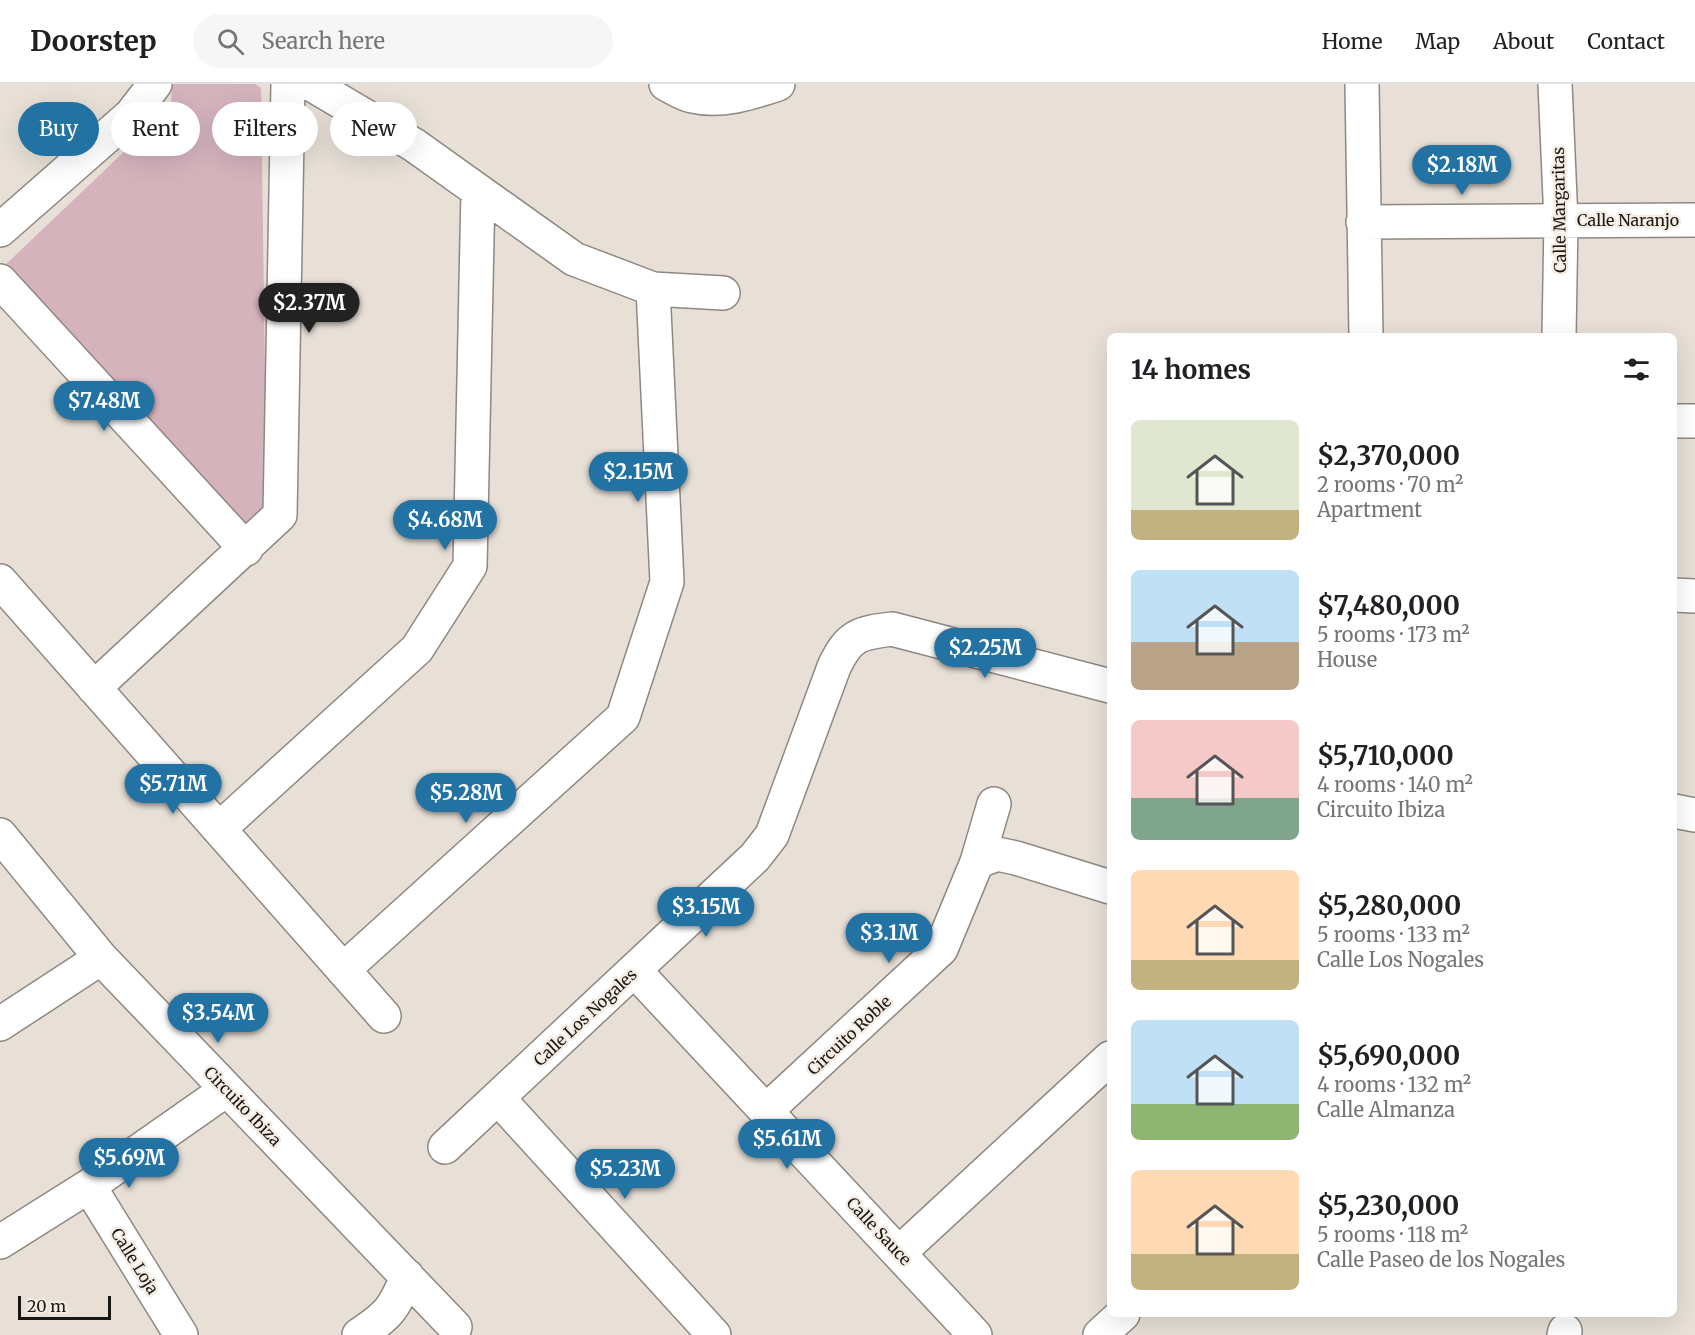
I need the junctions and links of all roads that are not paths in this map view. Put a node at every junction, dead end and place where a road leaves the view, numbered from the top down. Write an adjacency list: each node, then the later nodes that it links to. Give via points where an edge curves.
1 (155, 84): 8 (street)
2 (288, 84): 21 (street, via 280,515)
3 (311, 84): 9 (street, via 414,145)
4 (666, 84): 5 (street, via 692,96 718,98 749,94)
5 (778, 84)
6 (1362, 84): 12 (street)
7 (1555, 84): 11 (street, Calle Margaritas)
8 (131, 99): 13 (street)
9 (478, 191): 15 (street, via 574,259); 30 (street, via 470,566 417,649)
10 (1695, 220): 11 (street, Calle Naranjo)
11 (1561, 221): 12 (street, Calle Naranjo); 18 (street, Calle Margaritas)
12 (1363, 222): 17 (street)
13 (0, 230)
14 (0, 281): 21 (street)
15 (653, 289): 16 (street); 35 (street, via 667,582 622,717)
16 (723, 293)
17 (1366, 333)
18 (1559, 333)
19 (1695, 421): 20 (street)
20 (1677, 422)
21 (246, 549): 26 (street)
22 (0, 581): 26 (street)
23 (1677, 595): 24 (street)
24 (1695, 596)
25 (1107, 685): 36 (street, Calle Los Nogales, via 892,629 858,637 844,646 834,666 772,835 755,857)
26 (94, 688): 30 (street)
27 (994, 804): 32 (street, Circuito Roble)
28 (1677, 812): 29 (street)
29 (1695, 815)
30 (219, 829): 35 (street)
31 (3, 842): 34 (street, Circuito Ibiza)
32 (977, 862): 33 (street, via 997,854); 42 (street, Circuito Roble, via 941,949)
33 (1107, 886)
34 (101, 958): 38 (street); 40 (street, Circuito Ibiza)
35 (343, 970): 37 (street)
36 (635, 970): 41 (street, Calle Los Nogales); 42 (street, Calle Sauce)
37 (384, 1016)
38 (0, 1024)
39 (1107, 1061): 46 (street)
40 (226, 1090): 44 (street); 47 (street, Circuito Ibiza)
41 (498, 1098): 43 (street, Calle Los Nogales); 52 (street)
42 (767, 1110): 46 (street, Calle Sauce)
43 (445, 1147)
44 (89, 1186): 45 (street); 50 (street, Calle Loja)
45 (0, 1242)
46 (898, 1252): 53 (street, Calle Sauce)
47 (406, 1276): 49 (street, Circuito Ibiza); 51 (street, via 398,1300 382,1320)
48 (1120, 1317): 54 (street)
49 (455, 1327)
50 (181, 1335)
51 (359, 1335)
52 (714, 1335)
53 (975, 1335)
54 (1100, 1335)

